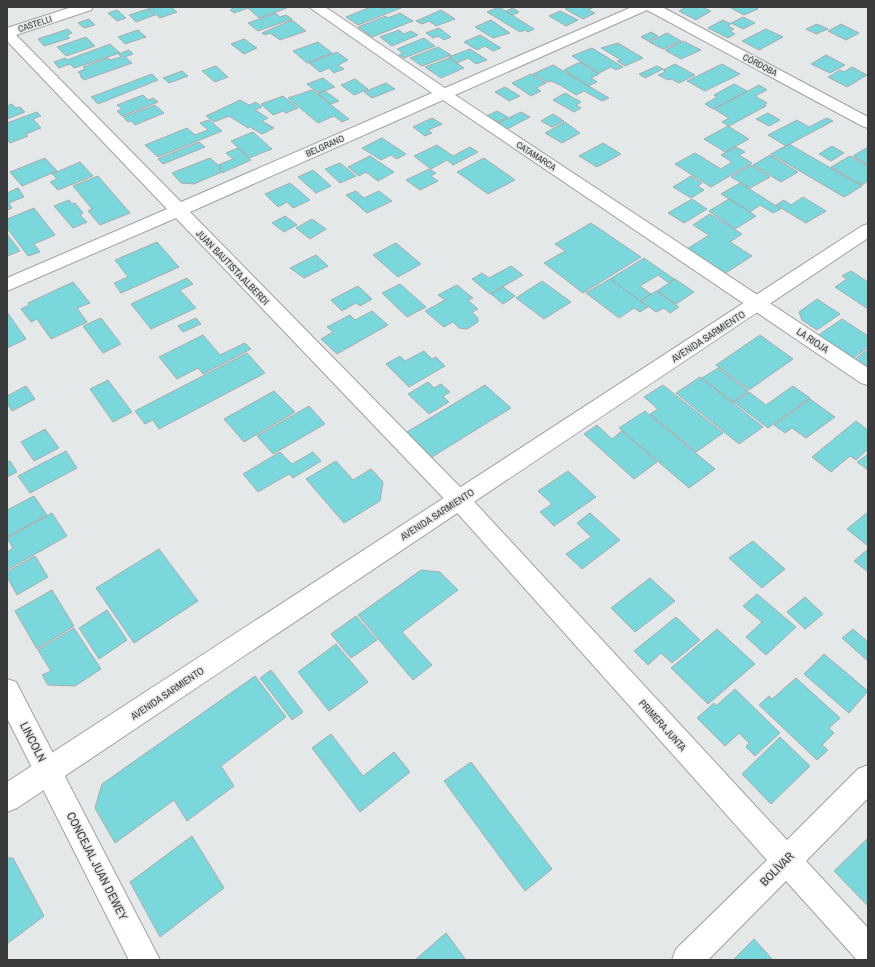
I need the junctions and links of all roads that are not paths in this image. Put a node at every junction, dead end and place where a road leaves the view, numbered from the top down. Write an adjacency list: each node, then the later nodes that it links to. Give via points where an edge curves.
1 (86, 7): 5 (street, CASTELLI)
2 (316, 7): 6 (street, CATAMARCA)
3 (643, 7): 6 (street, BELGRANO)
4 (652, 7): 7 (street, CÓRDOBA)
5 (7, 33): 8 (street, JUAN BAUTISTA ALBERDI)
6 (442, 95): 8 (street, BELGRANO); 11 (street, CATAMARCA)
7 (868, 123)
8 (178, 210): 10 (street, BELGRANO); 13 (street, JUAN BAUTISTA ALBERDI)
9 (868, 230): 11 (street, AVENIDA SARMIENTO)
10 (7, 285)
11 (758, 302): 12 (street, LA RIOJA); 13 (street, AVENIDA SARMIENTO)
12 (868, 378)
13 (459, 500): 15 (street, AVENIDA SARMIENTO); 18 (street, PRIMERA JUNTA)
14 (7, 691): 15 (street, LINCOLN)
15 (48, 772): 17 (street, AVENIDA SARMIENTO); 20 (street, CONCEJAL JUAN DEWEY)
16 (868, 779): 18 (street, BOLÍVAR)
17 (7, 798)
18 (786, 860): 19 (street, PRIMERA JUNTA); 21 (street, BOLÍVAR)
19 (868, 950)
20 (145, 960)
21 (687, 960)

